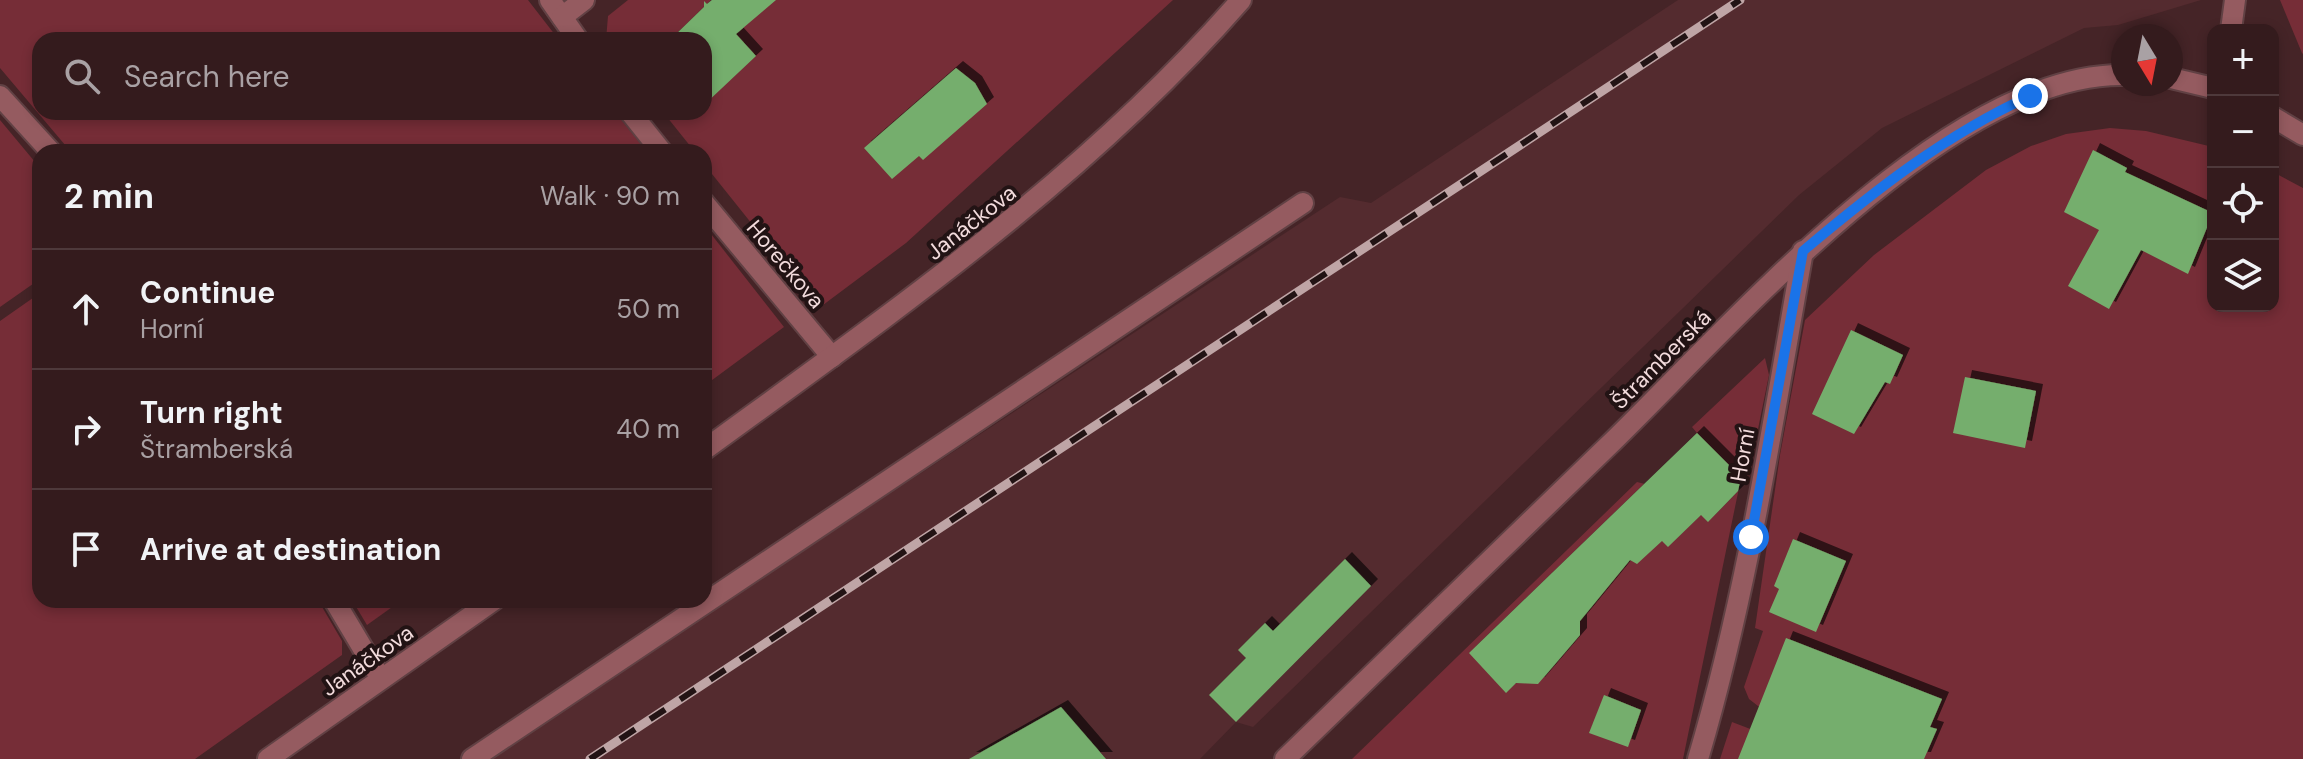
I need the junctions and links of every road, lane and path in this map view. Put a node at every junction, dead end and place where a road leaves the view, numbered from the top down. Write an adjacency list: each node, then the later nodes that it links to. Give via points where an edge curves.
1 (550, 0): 5 (street)
2 (584, 0): 5 (street)
3 (1241, 0): 20 (street, Janáčkova, via 1049,191)
4 (2235, 0): 6 (street)
5 (562, 17): 7 (street)
6 (2232, 24)
7 (572, 32)
8 (2111, 77): 19 (street, Štramberská, via 2072,82 1989,115 1916,161)
9 (2183, 81): 10 (street)
10 (2207, 87)
11 (0, 96): 15 (street)
12 (636, 120): 16 (street)
13 (2279, 121): 14 (street)
14 (2303, 135)
15 (44, 144)
16 (656, 144)
17 (1303, 203): 22 (street)
18 (712, 213): 20 (street, Horečkova)
19 (1803, 251): 29 (street, Štramberská); 30 (street, Horní, via 1722,678)
20 (832, 357): 21 (street, Janáčkova)
21 (712, 444)
22 (712, 598)
23 (339, 608): 26 (street)
24 (483, 608): 26 (street, Janáčkova)
25 (698, 608): 28 (street)
26 (381, 679): 27 (street, Janáčkova)
27 (268, 759)
28 (472, 759)
29 (1285, 759)
30 (1698, 759)

